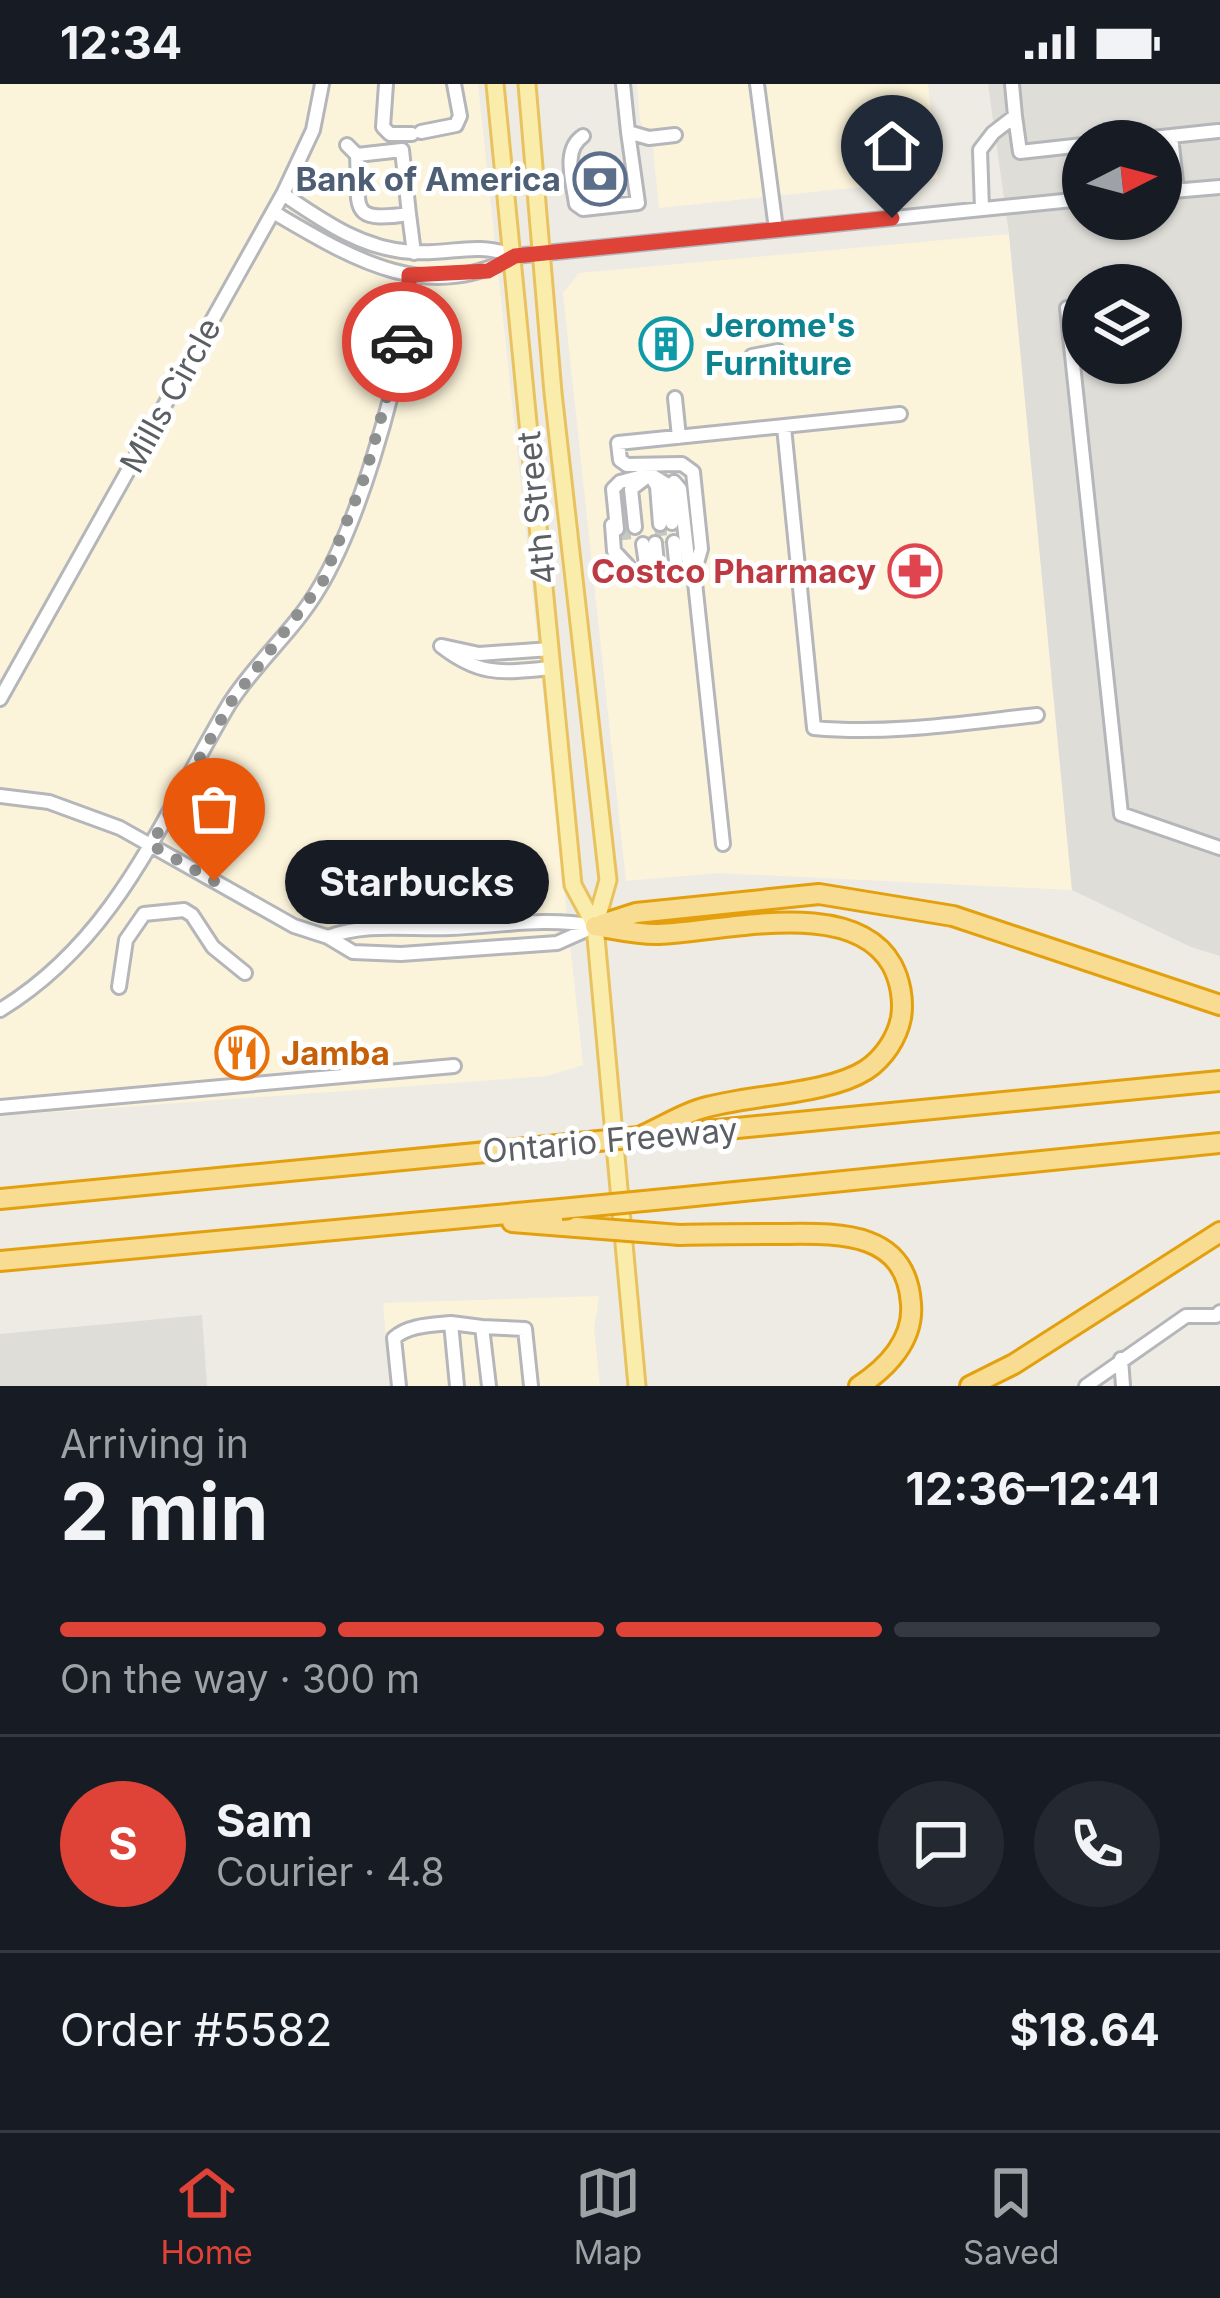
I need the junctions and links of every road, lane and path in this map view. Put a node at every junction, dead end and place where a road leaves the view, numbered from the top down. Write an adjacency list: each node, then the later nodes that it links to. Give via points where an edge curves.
1 (322, 84): 18 (street, Mills Circle, via 313,130)
2 (386, 84): 3 (street, via 382,127 390,134 456,124)
3 (454, 84)
4 (495, 84): 26 (main road, 4th Street)
5 (527, 84): 25 (main road, 4th Street)
6 (623, 84): 11 (street)
7 (757, 84): 23 (street)
8 (1012, 84): 9 (street)
9 (1015, 116): 15 (street, via 1020,152); 20 (street, via 980,150)
10 (1218, 131): 13 (street)
11 (628, 132): 12 (street); 14 (street, via 638,203 583,209 570,152)
12 (675, 135)
13 (1182, 135)
14 (583, 136)
15 (1062, 147)
16 (1220, 187): 17 (street)
17 (1182, 190)
18 (283, 194): 21 (street, Mills Circle); 24 (street, via 358,240)
19 (1062, 201): 20 (street)
20 (982, 209): 23 (street)
21 (273, 212): 27 (street, via 354,260); 43 (street, Mills Circle)
22 (409, 214): 22 (street, via 366,217 352,150 402,150); 24 (street)
23 (776, 230): 25 (street)
24 (414, 253): 26 (street, via 484,246)
25 (540, 253): 26 (street); 51 (main road, 4th Street, via 608,880)
26 (515, 256): 27 (street, via 488,271); 41 (main road, 4th Street)
27 (409, 275): 49 (street, via 409,318 340,545 317,592 231,702)
28 (778, 351): 29 (street)
29 (752, 356)
30 (1075, 384): 50 (street, via 1121,814)
31 (675, 398): 34 (street)
32 (900, 414): 33 (street)
33 (784, 427): 34 (street); 46 (street, via 814,728 925,729)
34 (679, 437): 35 (street, via 617,443 620,460)
35 (649, 471): 36 (street); 37 (street); 38 (street, via 638,488); 38 (street, via 668,485); 48 (street, via 682,464 694,472 701,549 694,573)
36 (674, 482): 38 (street); 40 (street, via 680,490)
37 (613, 489): 38 (street); 40 (street, via 614,551)
38 (648, 526)
39 (650, 544): 40 (street); 40 (street); 40 (street)
40 (660, 563)
41 (551, 649): 44 (main road, 4th Street); 44 (street, via 441,646 483,670)
42 (0, 668): 43 (street)
43 (16, 668): 45 (street, Mills Circle)
44 (553, 668): 51 (main road, 4th Street, via 573,885)
45 (0, 699)
46 (1037, 715)
47 (0, 796): 49 (street, via 76,810)
48 (723, 844)
49 (151, 845): 52 (street); 56 (street, via 76,952)
50 (1220, 848)
51 (595, 926): 52 (street, via 555,919 357,926); 52 (street, via 557,943 401,954 353,952); 55 (highway, via 636,913 820,894 953,916); 60 (highway, via 655,934 780,923 838,928 881,949 898,977 901,1021 865,1070 698,1110); 74 (main road, 4th Street)
52 (328, 937)
53 (245, 973): 54 (street, via 184,910 144,914 126,940)
54 (119, 987)
55 (1220, 1005)
56 (1, 1007)
57 (454, 1066): 59 (street)
58 (1220, 1081): 60 (highway, Ontario Freeway)
59 (0, 1107)
60 (672, 1128): 62 (highway, Ontario Freeway, bridge)
61 (1220, 1143): 63 (highway, Ontario Freeway, bridge)
62 (0, 1199)
63 (459, 1219): 65 (highway, Ontario Freeway); 75 (highway, bridge, via 680,1234 844,1234 886,1251 908,1287 910,1321 900,1347)
64 (1220, 1232): 76 (highway)
65 (0, 1261)
66 (1218, 1314): 69 (street, via 1186,1316)
67 (451, 1323): 68 (street); 70 (street, via 394,1338); 71 (street)
68 (482, 1327): 72 (street); 73 (street, via 525,1329)
69 (1120, 1360): 77 (street); 78 (street)
70 (399, 1386)
71 (457, 1386)
72 (489, 1386)
73 (531, 1386)
74 (637, 1386)
75 (859, 1386)
76 (970, 1386)
77 (1086, 1386)
78 (1123, 1386)

